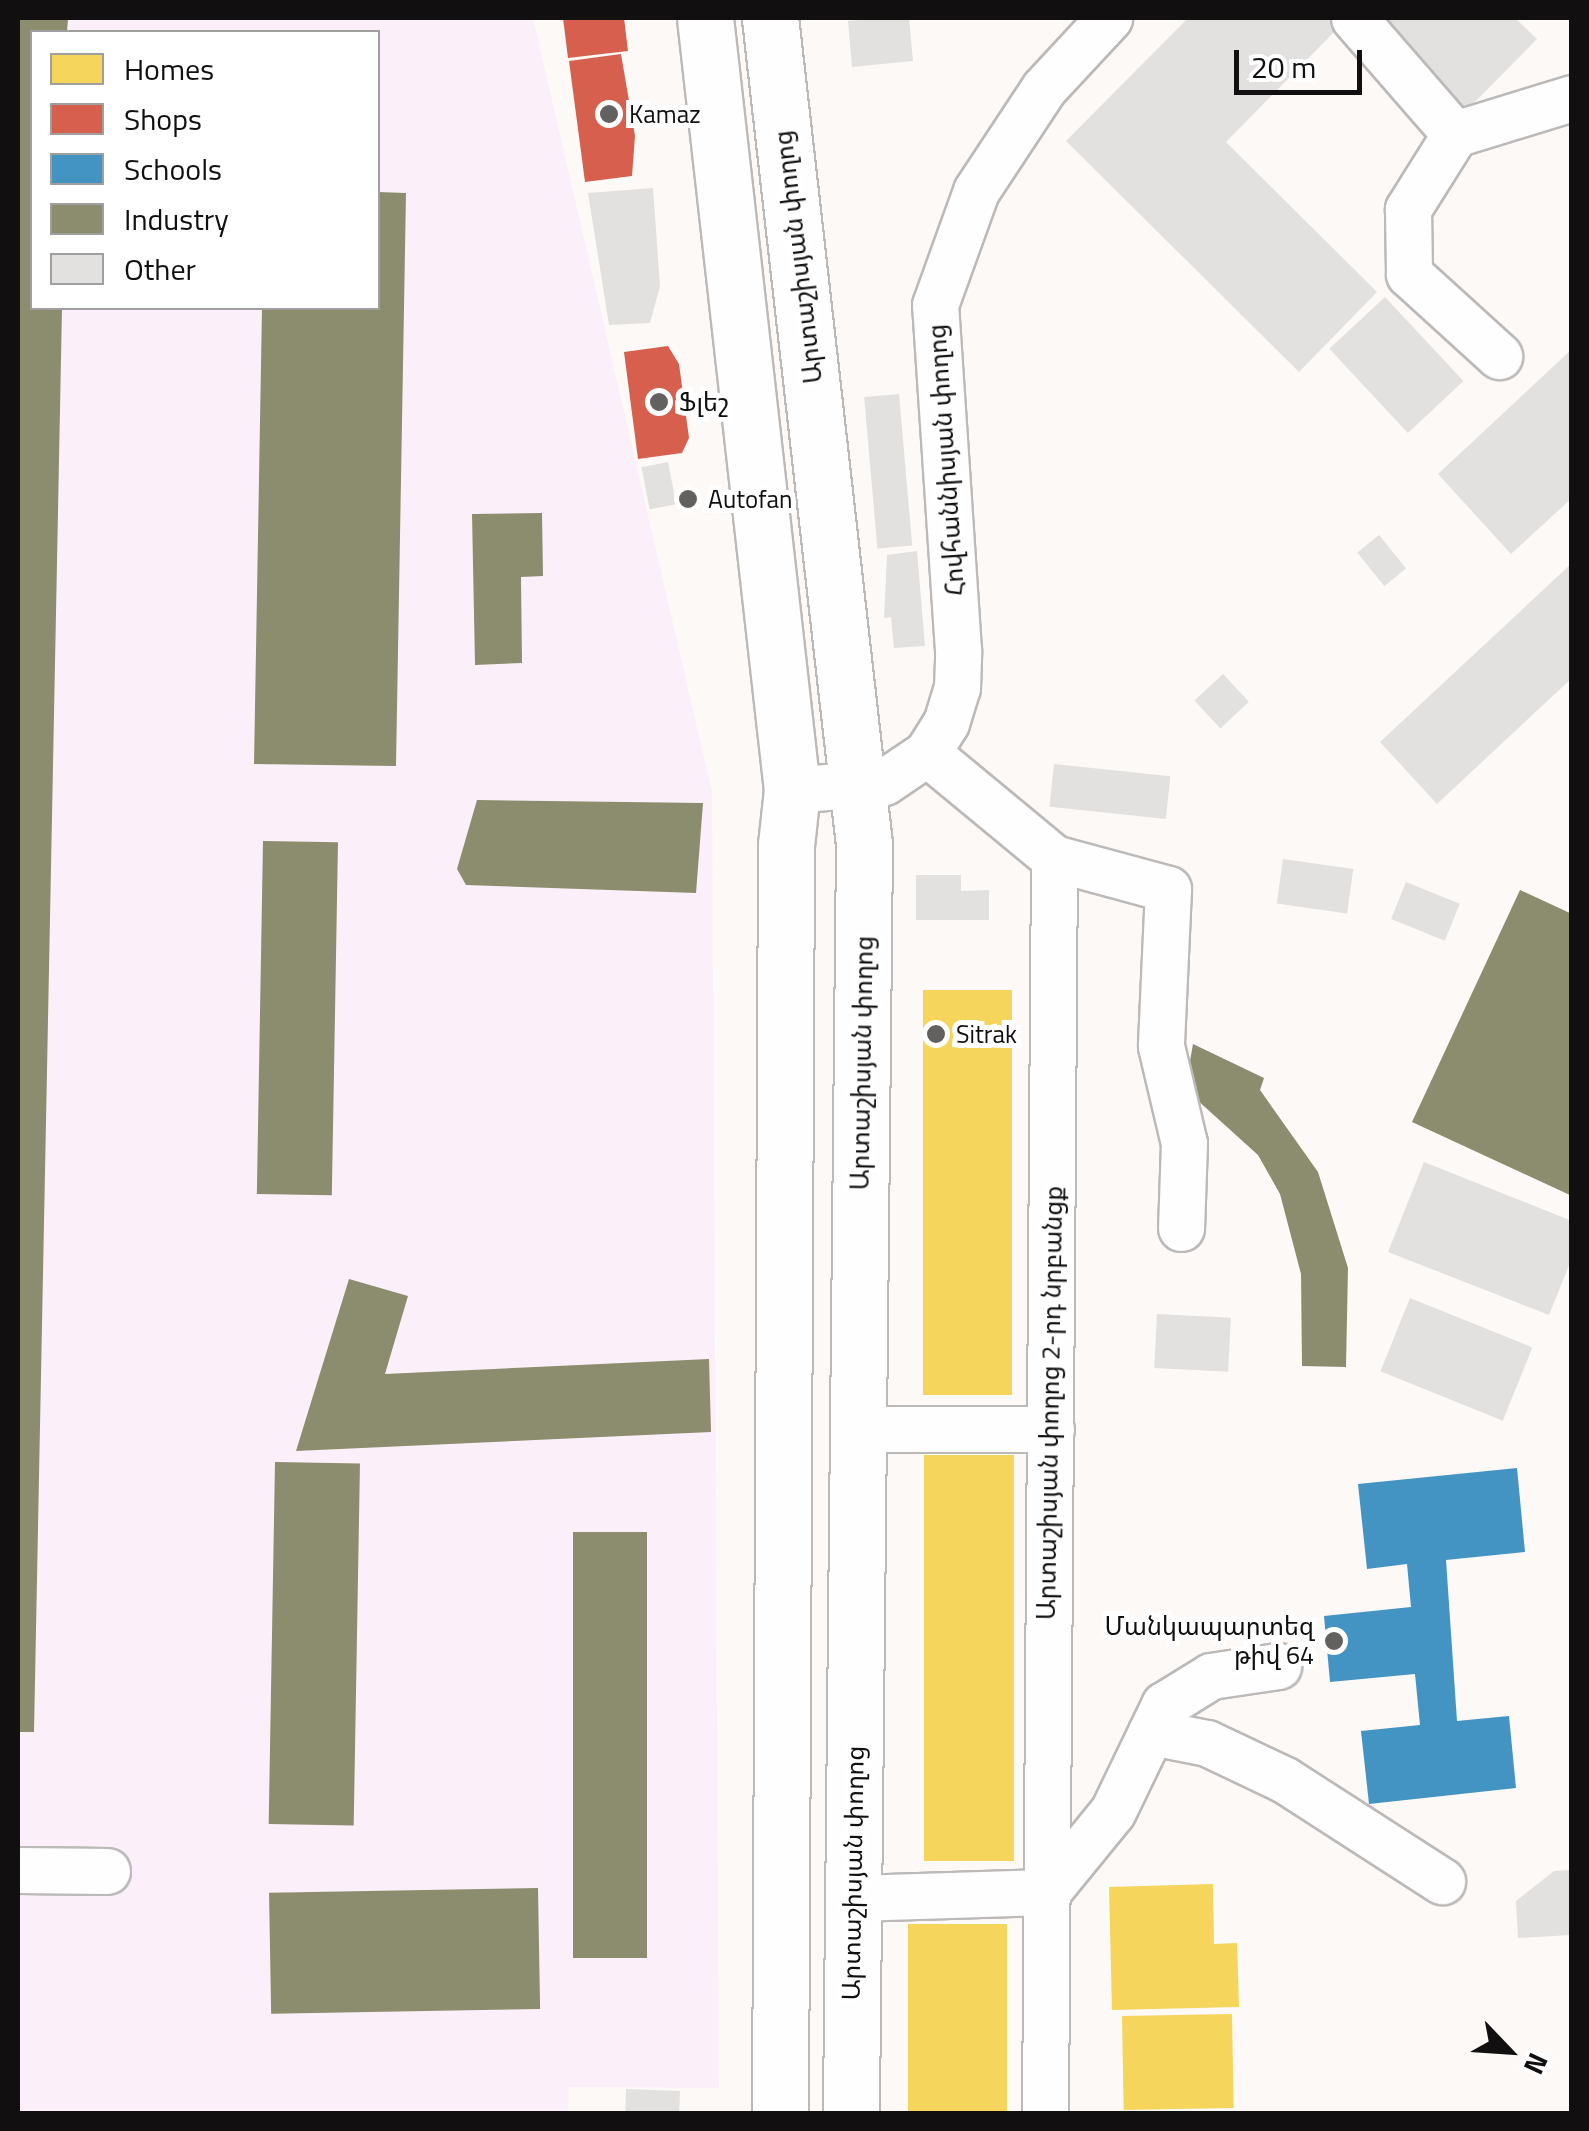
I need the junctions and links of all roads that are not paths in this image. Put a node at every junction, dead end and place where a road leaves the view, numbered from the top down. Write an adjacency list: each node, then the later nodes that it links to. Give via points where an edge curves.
1 (705, 18): 10 (main road)
2 (770, 18): 9 (main road, Արտաշիսյան փողոց)
3 (1110, 18): 8 (street, Հովհաննիսյան փողոց, via 1044,88 976,191 935,305 958,650 957,688)
4 (1354, 18): 6 (street)
5 (1572, 98): 6 (street)
6 (1455, 134): 7 (street, via 1408,209 1408,274)
7 (1499, 356)
8 (927, 754): 9 (street, via 884,782); 11 (street)
9 (860, 788): 10 (street); 14 (main road, Արտաշիսյան փողոց)
10 (792, 790): 22 (main road, via 786,845)
11 (1054, 858): 12 (street, via 1168,889 1161,1046 1184,1142); 13 (street, Արտաշիսյան փողոց 2-րդ նրբանցք)
12 (1180, 1228)
13 (1051, 1428): 14 (street); 20 (street, Արտաշիսյան փողոց 2-րդ նրբանցք)
14 (858, 1429): 21 (main road, Արտաշիսյան փողոց)
15 (1278, 1666): 16 (street, via 1211,1676 1180,1690)
16 (1151, 1732): 19 (street, via 1207,1743 1285,1780); 20 (street, via 1112,1812)
17 (18, 1870): 18 (street)
18 (107, 1872)
19 (1442, 1881)
20 (1047, 1892): 21 (street); 24 (street, Արտաշիսյան փողոց 2-րդ նրբանցք)
21 (853, 1898): 23 (main road, Արտաշիսյան փողոց)
22 (780, 2114)
23 (851, 2114)
24 (1046, 2114)

